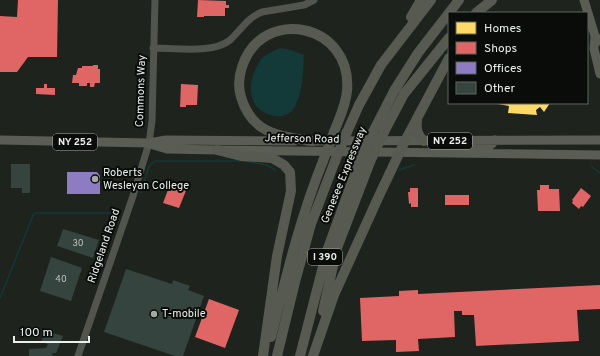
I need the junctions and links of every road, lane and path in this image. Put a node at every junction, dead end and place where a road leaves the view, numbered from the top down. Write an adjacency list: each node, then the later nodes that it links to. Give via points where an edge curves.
1 (154, 0): 13 (street)
2 (314, 0): 13 (street, Commons Way, via 304,5 257,14 230,40 218,47)
3 (421, 0): 15 (highway)
4 (431, 0): 15 (highway, Genesee Expressway / I 390)
5 (459, 0): 8 (highway, Genesee Expressway / I 390, bridge)
6 (584, 0): 11 (main road)
7 (486, 6): 9 (highway)
8 (450, 12)
9 (477, 12)
10 (448, 14): 29 (highway, Genesee Expressway / I 390, bridge, via 418,53 394,91 373,132)
11 (598, 38): 16 (main road, via 594,49)
12 (448, 39): 29 (highway, bridge, via 404,94)
13 (153, 48): 24 (street, Commons Way, via 152,121)
14 (448, 60): 17 (highway)
15 (381, 65): 33 (highway, Genesee Expressway / I 390, bridge, via 347,132 311,224)
16 (600, 74)
17 (417, 119): 22 (highway); 23 (highway, via 417,131)
18 (0, 140): 24 (main road, Jefferson Road / NY 252)
19 (495, 140): 20 (main road, Jefferson Road / NY 252); 23 (main road, Jefferson Road / NY 252); 27 (main road, via 488,147 453,148)
20 (600, 140)
21 (313, 141): 22 (main road, Jefferson Road / NY 252); 24 (main road, Jefferson Road / NY 252, via 166,140); 32 (highway, bridge, via 269,132 255,122 245,108 239,86 242,64 254,46 272,33 293,29 312,32 326,40 342,59 347,75 347,92 302,216)
22 (405, 141): 23 (main road, Jefferson Road / NY 252); 26 (highway)
23 (424, 141)
24 (149, 143): 25 (main road, Jefferson Road / NY 252, via 167,149); 30 (street, Ridgeland Road)
25 (217, 150): 26 (main road, Jefferson Road / NY 252); 31 (highway, via 241,156 272,158 290,172 291,191 277,256)
26 (400, 153): 27 (main road, Jefferson Road / NY 252); 35 (highway, via 334,296)
27 (428, 153): 28 (main road, Jefferson Road / NY 252)
28 (600, 156)
29 (365, 161): 34 (highway, Genesee Expressway / I 390, via 327,251); 35 (highway, via 337,248)
30 (78, 356)
31 (263, 356)
32 (266, 356)
33 (277, 356)
34 (300, 356)
35 (313, 356)

